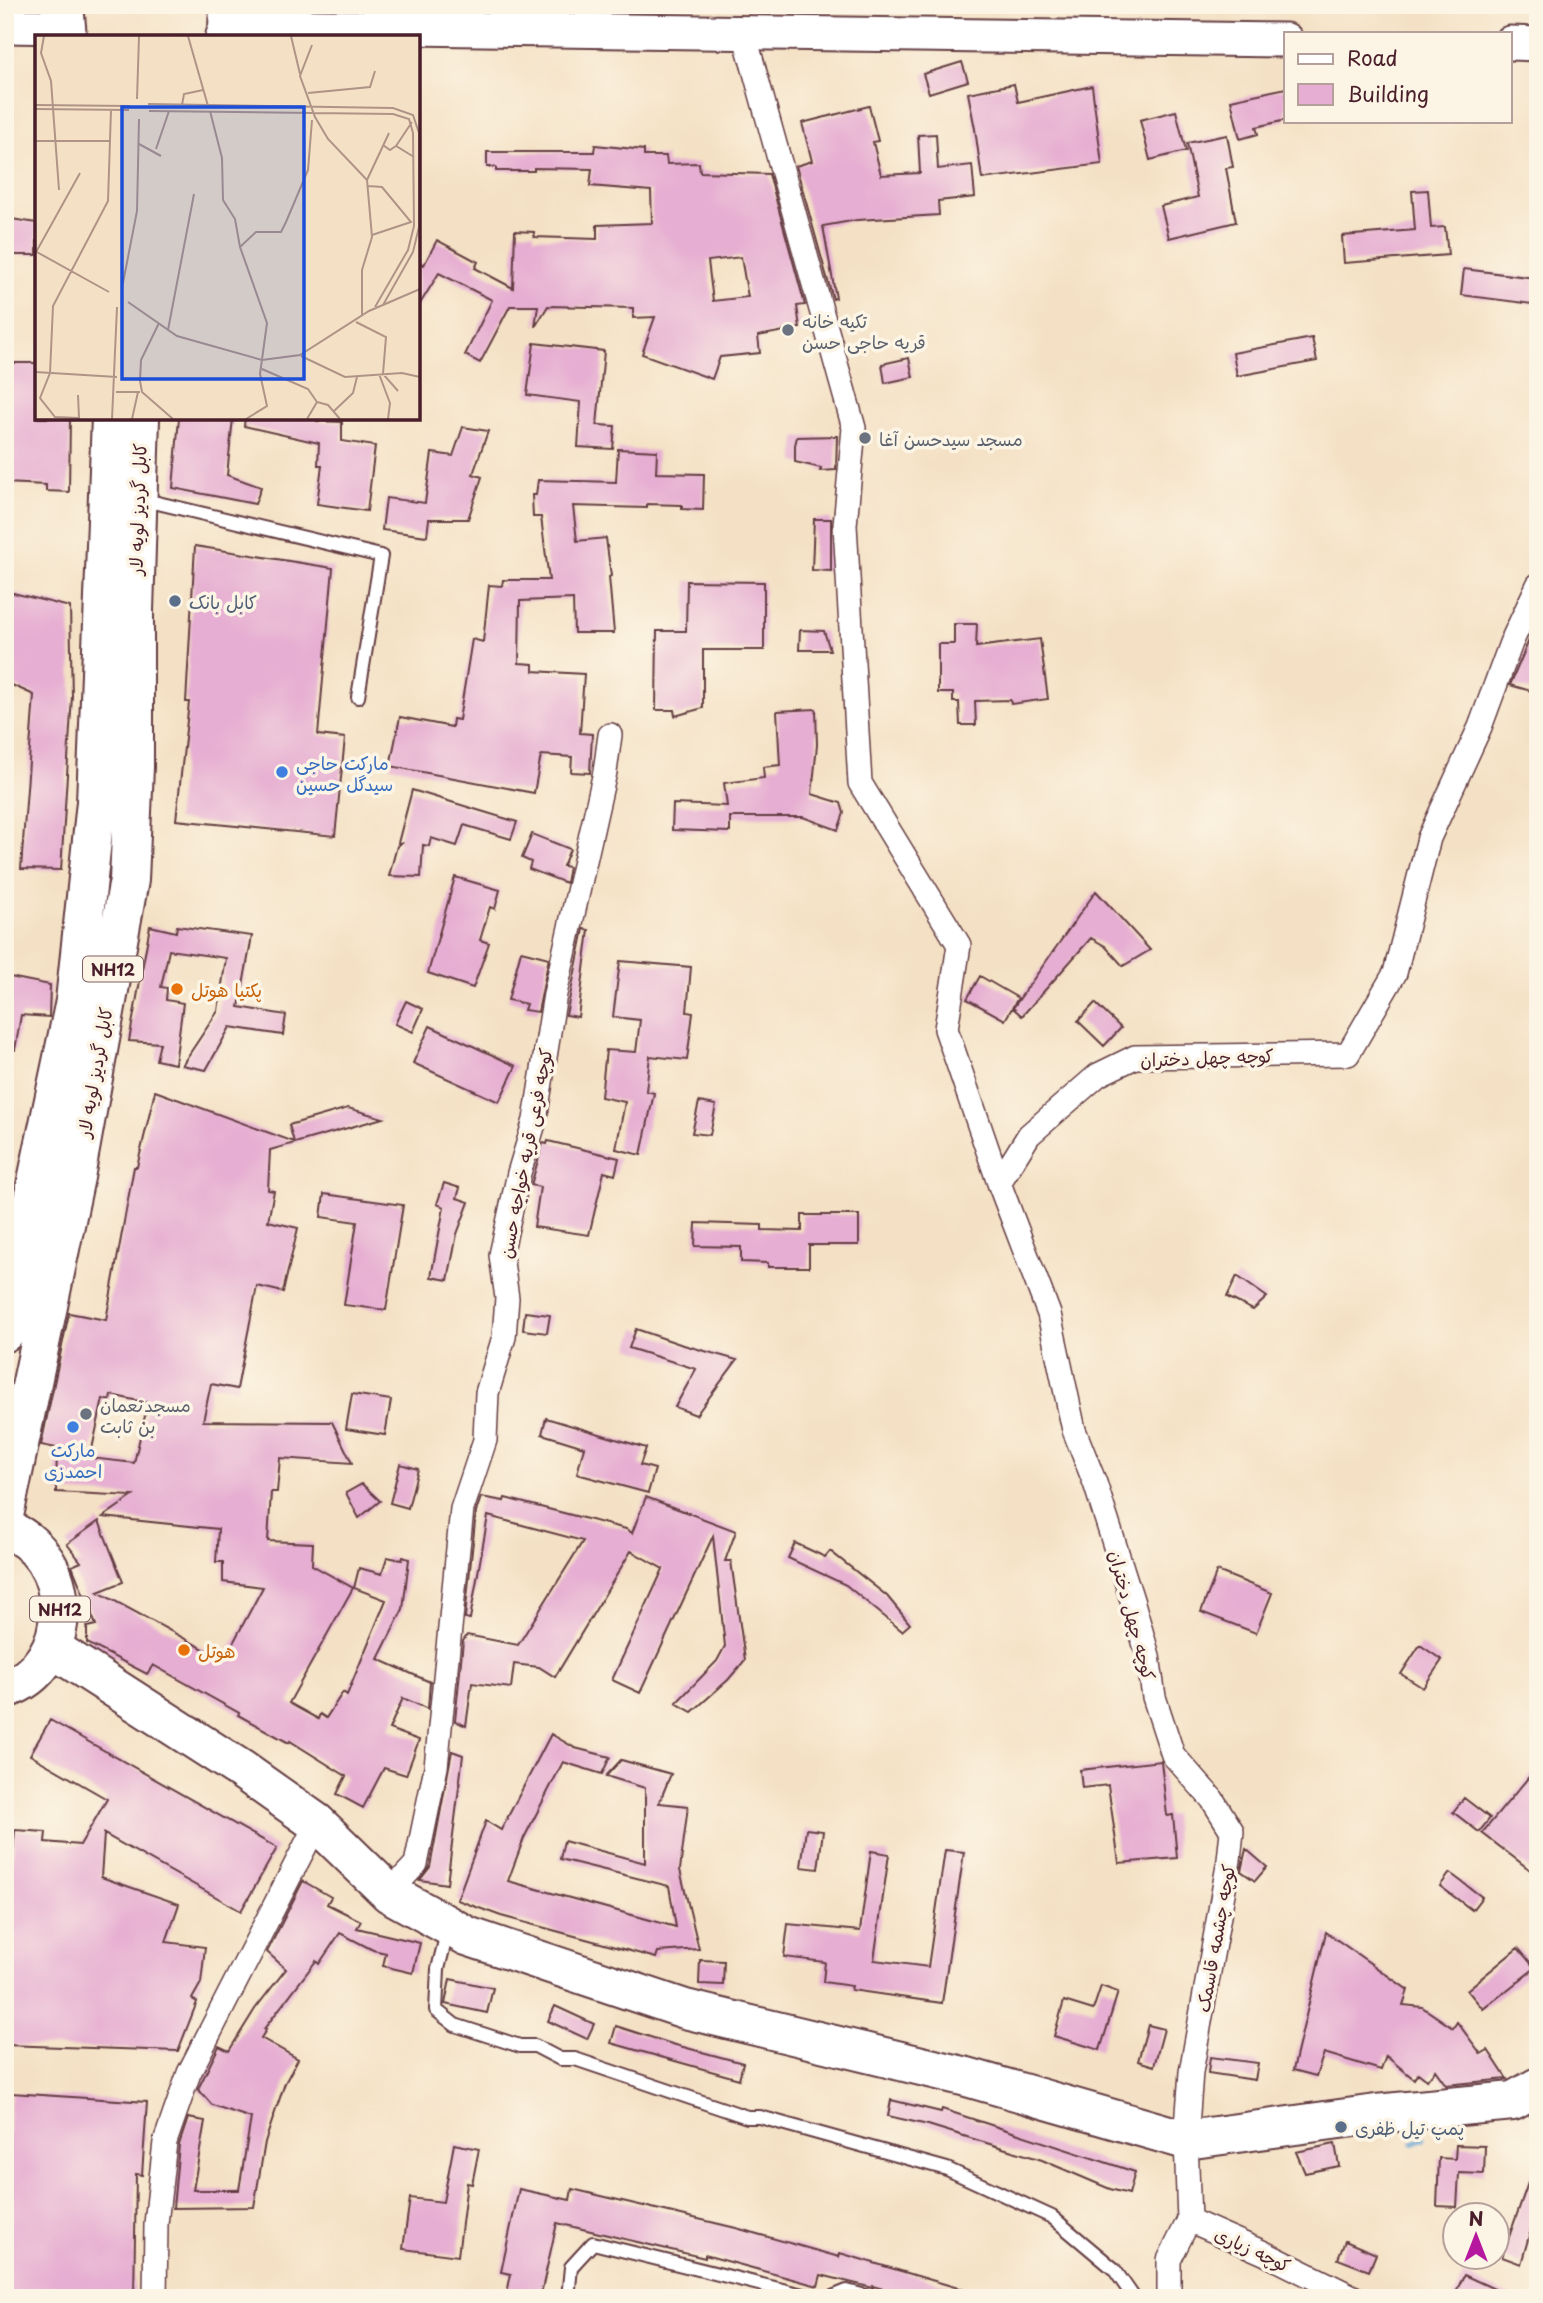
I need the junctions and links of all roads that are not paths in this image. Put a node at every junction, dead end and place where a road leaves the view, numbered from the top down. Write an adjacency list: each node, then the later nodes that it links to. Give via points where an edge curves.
1 (65, 23): 3 (street)
2 (227, 24): 4 (street)
3 (5, 26)
4 (402, 32): 5 (street)
5 (744, 33): 6 (street); 15 (street, via 854,428 845,525 860,783 959,945 946,1029)
6 (1284, 40)
7 (1512, 43): 8 (street)
8 (1538, 44)
9 (111, 420): 16 (highway, کابل گردیز لویه لار / NH12, via 96,802 75,1001)
10 (140, 420): 11 (highway, کابل گردیز لویه لار / NH12)
11 (137, 499): 13 (lane, via 382,556); 17 (highway, کابل گردیز لویه لار / NH12, via 129,880 75,1177)
12 (1538, 585): 15 (street, کوچه چهل دختران, via 1429,838 1395,973 1348,1054 1135,1057 1098,1074 1029,1135)
13 (358, 697)
14 (610, 735): 23 (street, کوچه فرعی قریه خواجه حسن, via 555,993 535,1120 501,1255 507,1298 504,1337 487,1393 485,1440 462,1509 436,1767 416,1864)
15 (999, 1183): 21 (street, کوچه چهل دختران, via 1049,1314 1074,1430 1133,1603 1154,1697)
16 (5, 1332)
17 (5, 1511)
18 (5, 1529): 19 (highway, NH12, via 35,1548 51,1570 60,1595 60,1622)
19 (52, 1648): 20 (highway, NH12, via 36,1670); 22 (highway)
20 (5, 1689)
21 (1174, 1755): 26 (street, کوچه چشمه قاسمک, via 1212,1799 1232,1831 1191,2072)
22 (317, 1823): 23 (highway); 28 (street, via 189,2073 165,2142 156,2224)
23 (389, 1893): 24 (highway)
24 (448, 1926): 26 (highway, via 685,2009 967,2077); 33 (lane, via 438,1969 436,2010 455,2025 520,2046 535,2046 560,2059 575,2059 747,2117 947,2169 1052,2217 1114,2269)
25 (1529, 2101): 26 (highway, via 1376,2114)
26 (1186, 2140): 27 (street, کوچه چشمه قاسمک)
27 (1189, 2220): 34 (street, via 1169,2260); 35 (street, کوچه زیاری)
28 (155, 2298)
29 (568, 2298): 30 (lane, via 571,2267 593,2243)
30 (815, 2298)
31 (830, 2298): 32 (lane, via 847,2291)
32 (873, 2298)
33 (1134, 2298)
34 (1169, 2298)
35 (1355, 2298)

